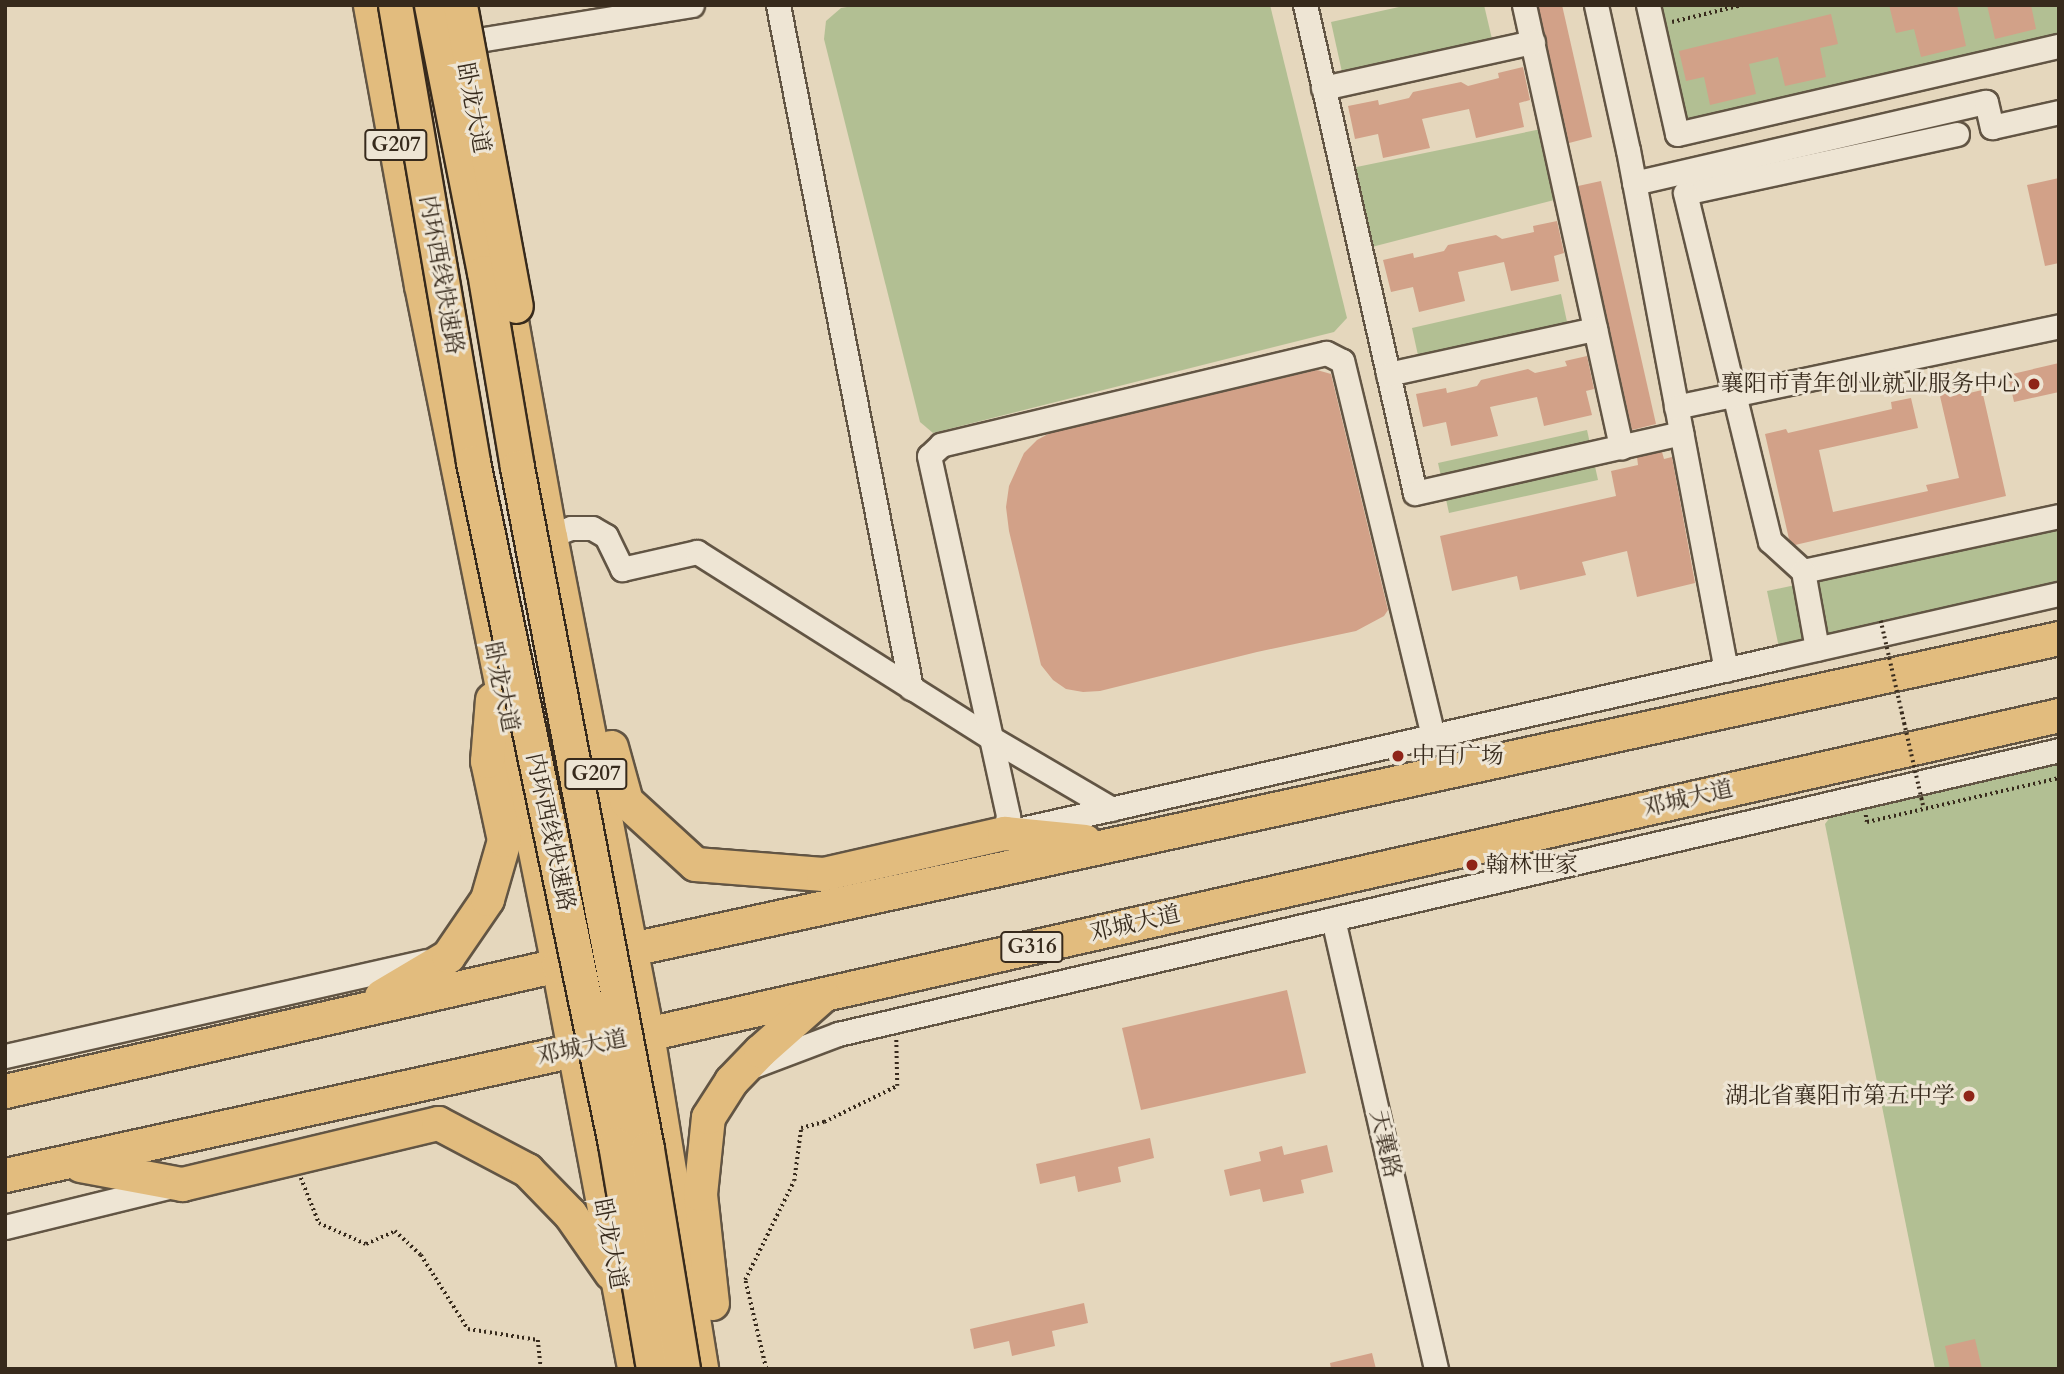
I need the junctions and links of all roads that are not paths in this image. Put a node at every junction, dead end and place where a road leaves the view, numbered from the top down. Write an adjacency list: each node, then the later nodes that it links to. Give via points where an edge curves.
1 (362, 5): 31 (highway, via 439,415)
2 (370, 5): 31 (highway, 卧龙大道 / G207)
3 (394, 5): 63 (highway, 内环西线快速路, bridge, via 473,462 615,1144)
4 (431, 5): 64 (highway, 内环西线快速路, bridge, via 647,1149)
5 (453, 5): 15 (highway, 卧龙大道 / G207)
6 (460, 5): 28 (highway, bridge, via 526,362)
7 (692, 5): 12 (street)
8 (778, 5): 38 (street)
9 (1305, 5): 17 (street)
10 (1524, 5): 14 (street)
11 (1595, 5): 20 (street)
12 (651, 8): 15 (street)
13 (1650, 16): 16 (street, via 1677,134)
14 (1532, 42): 17 (street); 22 (street)
15 (460, 43): 28 (highway, 卧龙大道 / G207)
16 (2059, 46)
17 (1324, 88): 23 (street)
18 (2059, 112): 20 (street, via 1992,127 1986,102)
19 (1957, 134): 24 (street, via 1685,193)
20 (1634, 183): 25 (street)
21 (2059, 326): 24 (street)
22 (1595, 329): 23 (street); 27 (street)
23 (1388, 374): 27 (street, via 1415,493)
24 (1735, 396): 25 (street); 32 (street, via 1770,541)
25 (1676, 407): 26 (street)
26 (1681, 433): 27 (street); 37 (street)
27 (1620, 447)
28 (535, 454): 30 (highway, 卧龙大道 / G207)
29 (2059, 516): 32 (street)
30 (550, 536): 38 (street, via 571,528 592,528 606,536 622,569 697,552); 44 (highway, via 626,801 695,863 823,874); 47 (highway, 卧龙大道 / G207)
31 (473, 547): 36 (highway, 卧龙大道 / G207)
32 (1802, 571): 35 (street)
33 (2059, 594): 35 (street)
34 (2059, 638): 45 (highway)
35 (1817, 649): 37 (street)
36 (495, 661): 48 (highway, via 487,761 504,840 487,899); 49 (highway, 卧龙大道 / G207)
37 (1726, 670): 40 (street)
38 (911, 688): 41 (street)
39 (2059, 715): 50 (highway, 邓城大道 / G316)
40 (1433, 736): 41 (street, via 1342,361 1326,353 940,445 929,456); 43 (street)
41 (991, 738): 43 (street); 44 (street, via 1008,816)
42 (2059, 750): 46 (street)
43 (1112, 809): 44 (street)
44 (1004, 834): 45 (highway)
45 (1119, 844): 47 (highway)
46 (1333, 919): 55 (street, via 838,1034); 67 (street, 天襄路)
47 (630, 950): 49 (highway); 52 (highway, 卧龙大道 / G207)
48 (448, 956): 51 (highway); 54 (street)
49 (558, 965): 51 (highway); 53 (highway, 卧龙大道 / G207)
50 (824, 994): 52 (highway, 邓城大道 / G316); 55 (highway)
51 (352, 1013): 56 (highway)
52 (647, 1034): 53 (highway, 邓城大道 / G316); 65 (highway, 卧龙大道 / G207)
53 (573, 1050): 57 (highway, 邓城大道 / G316); 61 (highway, 卧龙大道 / G207)
54 (5, 1056)
55 (741, 1071): 66 (highway, via 708,1117 700,1194 713,1317)
56 (5, 1091)
57 (63, 1163): 58 (highway, 邓城大道 / G316); 59 (highway)
58 (5, 1175)
59 (182, 1184): 60 (street); 61 (highway, via 438,1123 527,1170 570,1214)
60 (5, 1227)
61 (617, 1282): 62 (highway, 卧龙大道 / G207)
62 (634, 1369)
63 (653, 1369)
64 (683, 1369)
65 (701, 1369)
66 (713, 1369)
67 (1436, 1369)

